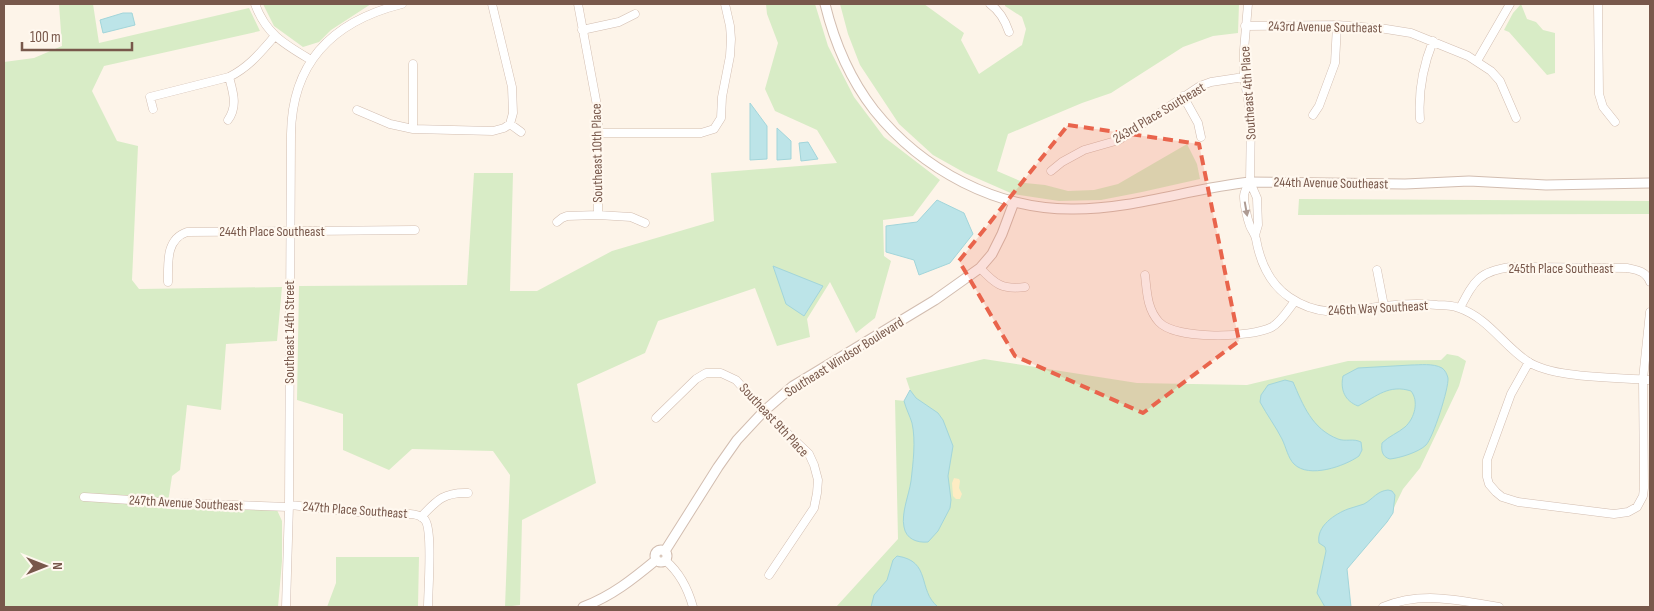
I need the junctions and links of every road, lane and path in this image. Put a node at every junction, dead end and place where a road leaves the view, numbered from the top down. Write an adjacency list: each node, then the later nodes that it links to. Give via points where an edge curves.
1 (255, 4): 16 (street)
2 (402, 4): 18 (street, Southeast 14th Street, via 379,9 356,20 340,30)
3 (492, 4): 31 (street, via 512,88)
4 (578, 4): 14 (street, Southeast 10th Place)
5 (725, 4): 34 (street, via 730,26 730,56 721,118 714,129 701,133)
6 (825, 4): 39 (street, 244th Avenue Southeast, via 834,34 855,80 874,109 896,133 952,177)
7 (990, 4): 15 (street, via 998,10)
8 (1248, 4): 13 (street, Southeast 4th Place)
9 (1510, 4): 19 (street)
10 (1598, 4): 30 (street, via 1600,102)
11 (635, 14): 14 (street, via 619,22)
12 (1337, 25): 13 (street, 243rd Avenue Southeast); 17 (street, 243rd Avenue Southeast, via 1386,28); 26 (street, via 1335,64)
13 (1245, 26): 22 (street, Southeast 4th Place)
14 (582, 30): 34 (street, Southeast 10th Place, via 598,111)
15 (1010, 32)
16 (274, 36): 18 (street); 21 (street, via 247,67)
17 (1433, 41): 19 (street, 243rd Avenue Southeast); 28 (street, via 1423,72)
18 (311, 60): 43 (street, Southeast 14th Street, via 297,90 292,114)
19 (1477, 61): 27 (street, 243rd Avenue Southeast, via 1500,81)
20 (413, 64): 32 (street)
21 (229, 77): 24 (street, via 150,97); 29 (street, via 235,101 234,112)
22 (1244, 78): 23 (street, 243rd Place Southeast, via 1211,82); 37 (street, Southeast 4th Place, via 1251,116)
23 (1183, 96): 35 (street, via 1198,123); 36 (street, 243rd Place Southeast, via 1119,140 1084,150)
24 (152, 109)
25 (357, 110): 32 (street, via 390,124)
26 (1313, 115)
27 (1516, 118)
28 (1420, 119)
29 (228, 120)
30 (1615, 122)
31 (510, 124): 32 (street, via 493,131); 33 (street)
32 (413, 129)
33 (521, 132)
34 (598, 133): 40 (street, Southeast 10th Place)
35 (1200, 136)
36 (1051, 171)
37 (1250, 182): 38 (street, 244th Avenue Southeast); 39 (street, 244th Avenue Southeast, via 1099,208 1073,209); 45 (street, Southeast 4th Place, via 1256,198 1258,225); 45 (street, Southeast 4th Place, one-way to 45, via 1244,194 1249,225)
38 (1650, 183)
39 (1014, 202): 46 (street, Southeast Windsor Boulevard, via 992,254)
40 (598, 215): 41 (street, via 567,216); 42 (street, via 631,217)
41 (557, 222)
42 (645, 223)
43 (290, 230): 44 (street, 244th Place Southeast); 50 (street, 244th Place Southeast, via 180,234 170,251); 62 (street, Southeast 14th Street)
44 (415, 230)
45 (1255, 235): 52 (street, Southeast 4th Place, via 1266,272 1282,292)
46 (980, 268): 51 (street, via 1002,287); 58 (street, Southeast Windsor Boulevard, via 935,300 793,386)
47 (1377, 270): 53 (street)
48 (1145, 275): 52 (street, via 1148,300 1155,317 1171,330 1185,334 1242,335 1263,331 1274,326)
49 (1649, 279): 54 (street, 245th Place Southeast, via 1643,272 1626,268 1500,268 1477,279)
50 (168, 282)
51 (1025, 287)
52 (1295, 301): 53 (street, 246th Way Southeast, via 1316,310 1341,313)
53 (1384, 306): 54 (street, 246th Way Southeast, via 1423,304)
54 (1460, 308): 56 (street, 246th Way Southeast, via 1488,324)
55 (1650, 312): 57 (street)
56 (1528, 362): 57 (street, 246th Way Southeast, via 1563,374); 57 (street, via 1511,394 1485,469 1489,484 1496,492 1518,502 1614,514 1637,507 1644,488)
57 (1646, 379)
58 (764, 411): 59 (street, Southeast 9th Place, via 736,380 728,374 715,372 696,379); 64 (street, Southeast Windsor Boulevard, via 722,460); 65 (street, Southeast 9th Place, via 809,454 818,480 814,508)
59 (656, 418)
60 (468, 493): 63 (street, via 448,494)
61 (84, 497): 62 (street, 247th Avenue Southeast)
62 (288, 506): 63 (street, 247th Place Southeast); 66 (street, Southeast 14th Street)
63 (422, 517): 67 (street, via 428,526 429,537)
64 (665, 556): 68 (street, Southeast Windsor Boulevard, via 657,551 656,560 626,584); 69 (street, via 682,580)
65 (769, 575)
66 (286, 607)
67 (428, 607)
68 (583, 607)
69 (693, 607)
70 (1382, 607): 71 (street, via 1430,597)
71 (1499, 607)

